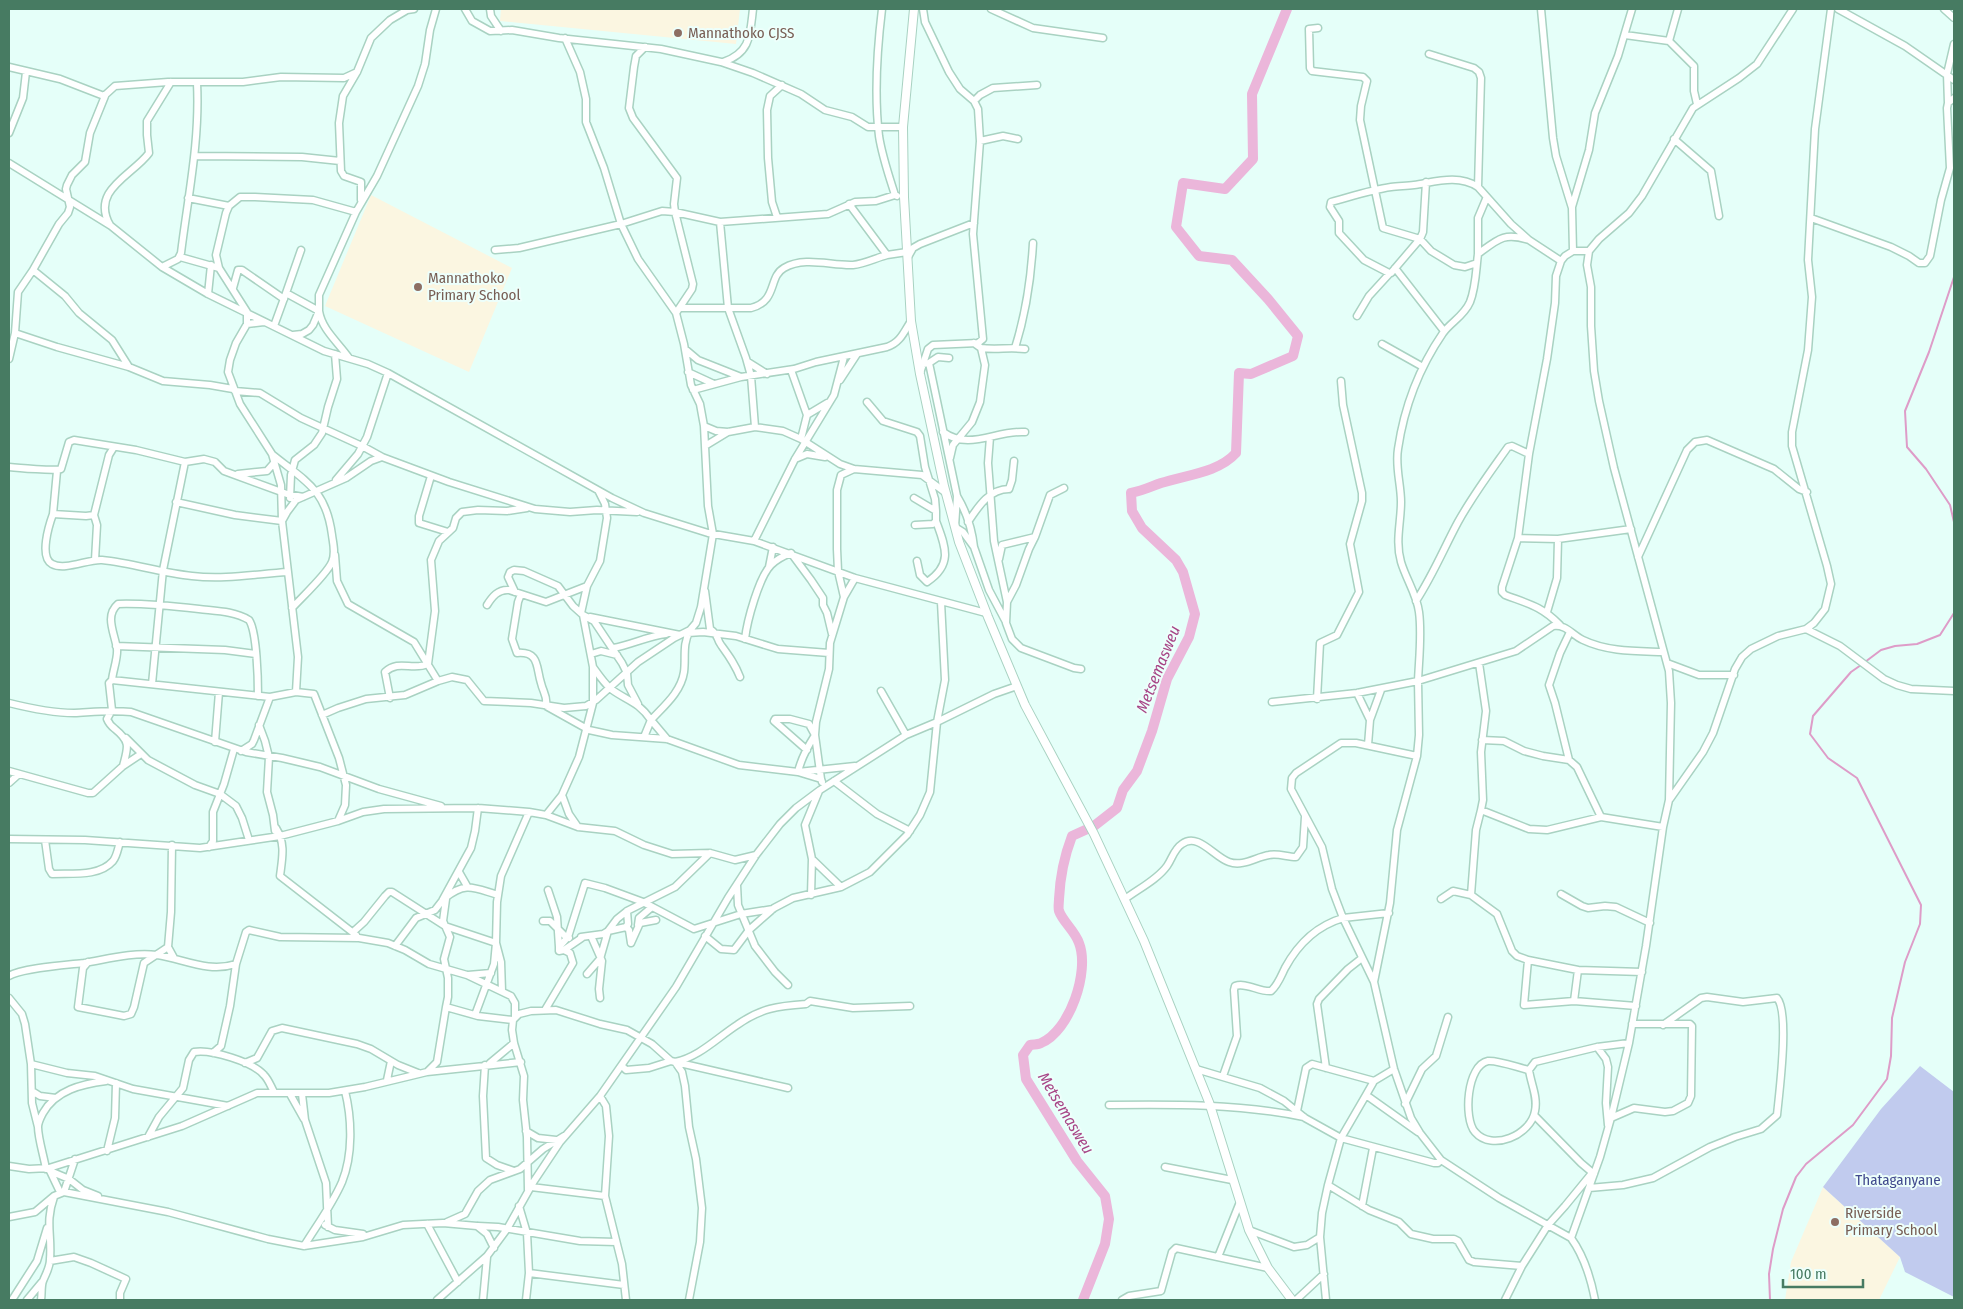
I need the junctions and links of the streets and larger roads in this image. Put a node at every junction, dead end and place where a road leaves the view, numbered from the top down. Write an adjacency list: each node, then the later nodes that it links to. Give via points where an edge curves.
1 (414, 9): 30 (street, via 390,20 371,38)
2 (436, 9): 59 (street, via 426,64 418,86 377,176)
3 (465, 9): 19 (street, via 475,24 490,31)
4 (490, 9): 19 (street)
5 (753, 9): 27 (street, via 744,48 738,56)
6 (882, 9): 42 (street, via 878,44)
7 (921, 9): 16 (street); 39 (street, via 949,72 960,89)
8 (991, 9): 22 (street, via 1033,28)
9 (1541, 9): 62 (street, via 1553,138)
10 (1632, 9): 20 (street)
11 (1678, 9): 23 (street)
12 (1793, 9): 41 (street, via 1757,64)
13 (1831, 9): 69 (street, via 1815,129)
14 (1838, 9): 31 (street, via 1905,46)
15 (1944, 9): 17 (street)
16 (913, 12): 43 (street)
17 (1954, 18)
18 (1318, 28): 53 (street, via 1309,29 1312,71 1366,78 1360,120)
19 (501, 31): 21 (street)
20 (1625, 35): 23 (street); 62 (street, via 1595,113 1589,150)
21 (566, 38): 25 (street); 72 (street, via 580,72 586,99 586,122)
22 (1104, 38)
23 (1669, 41): 41 (street, via 1694,66 1694,91)
24 (1954, 44): 31 (street)
25 (645, 47): 27 (street); 65 (street, via 635,59 629,108 633,118 676,174)
26 (1429, 54): 52 (street, via 1479,72)
27 (722, 62): 36 (street)
28 (9, 66): 29 (street)
29 (26, 72): 37 (street, via 60,79); 44 (street, via 23,98)
30 (357, 72): 34 (street, via 344,78 281,77); 50 (street, via 341,100)
31 (1947, 74): 32 (street); 40 (street)
32 (1954, 80)
33 (171, 82): 34 (street); 37 (street, via 112,87); 73 (street, via 147,121 149,153 113,186 105,212)
34 (197, 83): 48 (street)
35 (1037, 85): 39 (street, via 993,88)
36 (782, 86): 42 (street, via 825,110); 67 (street, via 770,96 767,110 772,202)
37 (106, 96): 58 (street, via 90,133 85,162 67,185)
38 (1954, 98): 40 (street)
39 (974, 101): 47 (street, via 978,110)
40 (1948, 103): 69 (street, via 1950,168 1928,261 1919,263 1891,247)
41 (1698, 104): 46 (street)
42 (879, 127): 43 (street); 54 (street)
43 (903, 127): 55 (street)
44 (9, 133)
45 (1018, 139): 47 (street, via 1003,136)
46 (1674, 139): 68 (street, via 1711,171); 79 (street, via 1642,196)
47 (980, 141): 71 (street)
48 (196, 156): 50 (street, via 302,157); 56 (street)
49 (9, 162): 58 (street)
50 (340, 162): 59 (street, via 344,176 360,182)
51 (1426, 182): 52 (street, via 1451,180); 53 (street); 74 (street)
52 (1478, 187): 57 (street)
53 (1376, 190): 74 (street, via 1383,228); 91 (street, via 1331,202 1330,206 1338,219 1339,233 1364,260)
54 (895, 196): 55 (street); 60 (street, via 876,202)
55 (904, 197): 83 (street)
56 (188, 198): 61 (street); 84 (street)
57 (1486, 199): 75 (street); 81 (street, via 1478,218)
58 (69, 200): 63 (street); 66 (street)
59 (361, 200): 64 (street)
60 (849, 204): 67 (street, via 828,214); 82 (street)
61 (230, 206): 64 (street, via 238,198 255,197 313,200); 89 (street, via 220,232 216,255)
62 (1572, 208): 80 (street)
63 (82, 209): 66 (street); 73 (street)
64 (356, 212): 97 (street, via 319,295)
65 (675, 212): 70 (street); 72 (street, via 662,211); 96 (street, via 693,284)
66 (68, 213): 90 (street)
67 (777, 216): 70 (street)
68 (1719, 216)
69 (1811, 218): 170 (street, via 1808,260 1812,297 1808,350 1792,432 1792,446)
70 (720, 222): 95 (street)
71 (974, 223): 83 (street, via 920,244); 106 (street, via 983,339)
72 (621, 224): 78 (street, via 518,248); 96 (street, via 638,260)
73 (111, 226): 88 (street)
74 (1420, 239): 86 (street, via 1436,255 1454,265 1465,267); 91 (street)
75 (1529, 240): 81 (street, via 1506,236); 85 (street)
76 (1033, 243): 109 (street, via 1027,302)
77 (301, 250): 94 (street)
78 (495, 250)
79 (1589, 251): 80 (street); 190 (street, via 1587,265 1591,286 1594,371)
80 (1573, 252): 85 (street)
81 (1478, 254): 86 (street)
82 (887, 255): 83 (street); 95 (street, via 855,264 817,262 786,267 779,272 770,295 760,306)
83 (907, 255): 100 (street)
84 (180, 256): 87 (street); 88 (street)
85 (1561, 261): 150 (street)
86 (1477, 263): 103 (street, via 1470,303)
87 (211, 266): 89 (street); 93 (street)
88 (162, 267): 93 (street)
89 (219, 268): 92 (street)
90 (33, 270): 104 (street, via 18,292); 120 (street, via 112,340)
91 (1393, 271): 99 (street, via 1369,296); 103 (street)
92 (233, 288): 94 (street, via 238,270 242,270); 98 (street)
93 (208, 294): 98 (street)
94 (285, 296): 97 (street); 102 (street)
95 (728, 308): 96 (street); 118 (street)
96 (678, 310): 110 (street)
97 (319, 311): 105 (street, via 309,330); 115 (street, via 325,330)
98 (247, 312): 101 (street); 102 (street)
99 (1357, 316)
100 (911, 321): 113 (street, via 895,344); 126 (street)
101 (247, 324): 102 (street); 132 (street, via 230,360 228,372)
102 (271, 324): 105 (street)
103 (1444, 331): 121 (street)
104 (15, 333): 117 (street); 120 (street)
105 (292, 336): 112 (street)
106 (974, 343): 108 (street); 119 (street, via 933,344 928,349)
107 (1382, 344): 121 (street)
108 (981, 348): 109 (street); 144 (street, via 985,365 980,402 972,422)
109 (1015, 348): 111 (street)
110 (685, 349): 123 (street); 128 (street, via 698,360)
111 (1025, 349)
112 (335, 354): 115 (street); 139 (street, via 337,379)
113 (857, 354): 114 (street); 130 (street)
114 (844, 357): 122 (street); 130 (street)
115 (349, 358): 124 (street)
116 (949, 358): 119 (street, via 938,357)
117 (9, 359)
118 (748, 362): 125 (street); 127 (street)
119 (926, 363): 126 (street); 141 (street)
120 (129, 367): 132 (street, via 163,381)
121 (1423, 367): 215 (street, via 1407,408 1397,451 1402,500 1398,549)
122 (791, 370): 125 (street); 136 (street)
123 (688, 372): 131 (street); 133 (street)
124 (388, 373): 146 (street); 167 (street)
125 (767, 374): 127 (street)
126 (920, 374): 171 (street)
127 (751, 376): 128 (street); 138 (street)
128 (741, 377): 131 (street)
129 (1341, 381): 265 (street, via 1362,493 1350,544 1359,592 1337,635 1320,643)
130 (838, 382): 134 (street)
131 (714, 384): 133 (street)
132 (234, 390): 139 (street, via 260,393); 149 (street)
133 (693, 390): 137 (street, via 700,404)
134 (829, 402): 136 (street); 145 (street)
135 (867, 402): 164 (street, via 883,421 920,436)
136 (806, 415): 145 (street)
137 (704, 426): 140 (street); 147 (street)
138 (755, 427): 140 (street); 145 (street, via 783,431)
139 (324, 429): 146 (street); 159 (street, via 314,445 295,460)
140 (728, 432): 147 (street)
141 (943, 432): 144 (street); 154 (street)
142 (1025, 432): 143 (street)
143 (990, 437): 144 (street, via 976,441); 172 (street)
144 (959, 439): 154 (street, via 953,445)
145 (803, 440): 152 (street); 153 (street)
146 (362, 446): 151 (street); 165 (street)
147 (705, 446): 192 (street)
148 (114, 448): 156 (street); 161 (street, via 70,440 63,467); 184 (street, via 109,455)
149 (272, 454): 157 (street); 159 (street)
150 (1529, 454): 194 (street); 215 (street, via 1508,447 1476,492)
151 (382, 457): 163 (street); 165 (street)
152 (829, 457): 153 (street, via 807,454); 160 (street)
153 (795, 459): 196 (street)
154 (949, 461): 174 (street)
155 (1014, 461): 172 (street, via 1009,489)
156 (184, 462): 162 (street, via 204,459); 177 (street)
157 (274, 463): 162 (street, via 267,471); 168 (street)
158 (9, 467): 161 (street)
159 (292, 468): 169 (street); 173 (street)
160 (854, 469): 164 (street); 207 (street, via 841,476 837,490)
161 (57, 471): 183 (street)
162 (234, 474): 168 (street)
163 (431, 476): 178 (street); 191 (street, via 419,523)
164 (928, 478): 171 (street); 180 (street)
165 (334, 483): 169 (street)
166 (1064, 488): 193 (street, via 1050,495)
167 (598, 490): 179 (street); 182 (street)
168 (281, 491): 173 (street); 185 (street)
169 (317, 492): 175 (street); 199 (street, via 330,518)
170 (1807, 492): 201 (street, via 1774,469 1706,440 1695,442 1687,450); 226 (street, via 1831,584 1825,609)
171 (946, 493): 189 (street)
172 (991, 493): 187 (street); 203 (street)
173 (291, 495): 175 (street); 181 (street)
174 (957, 496): 187 (street); 189 (street)
175 (302, 497): 181 (street)
176 (914, 498): 180 (street)
177 (176, 502): 185 (street); 206 (street)
178 (531, 508): 179 (street, via 570,512); 191 (street, via 462,512)
179 (607, 510): 182 (street); 210 (street, via 600,562)
180 (936, 511): 186 (street)
181 (287, 512): 185 (street)
182 (644, 513): 192 (street)
183 (53, 514): 184 (street); 202 (street, via 46,553 52,564 60,566)
184 (94, 515): 202 (street)
185 (282, 521): 208 (street)
186 (936, 521): 188 (street); 204 (street, via 945,544 945,559 938,575 928,582 920,575)
187 (968, 522): 198 (street)
188 (915, 525)
189 (955, 527): 198 (street); 222 (street)
190 (1631, 529): 195 (street); 201 (street)
191 (448, 532): 244 (street, via 439,541 431,560 435,611)
192 (713, 534): 196 (street); 211 (street)
193 (1035, 537): 203 (street, via 1002,545); 217 (street)
194 (1518, 538): 195 (street); 221 (street, via 1502,592)
195 (1558, 539): 221 (street, via 1558,578)
196 (754, 540): 197 (street)
197 (773, 547): 200 (street); 205 (street)
198 (974, 547): 224 (street, via 989,590)
199 (334, 551): 220 (street, via 328,569); 244 (street, via 337,581 348,604 414,642)
200 (791, 553): 205 (street, via 780,557); 207 (street); 231 (street, via 818,588)
201 (1638, 557): 237 (street)
202 (95, 560): 206 (street)
203 (998, 560): 217 (street)
204 (917, 561)
205 (769, 567): 233 (street, via 752,606)
206 (163, 570): 208 (street, via 204,577); 218 (street)
207 (838, 571): 209 (street); 214 (street)
208 (288, 572): 220 (street)
209 (855, 578): 214 (street); 216 (street)
210 (587, 586): 213 (street); 223 (street)
211 (704, 587): 227 (street, via 699,617); 230 (street, via 710,629)
212 (518, 593): 213 (street, via 546,602); 213 (street, via 508,577 510,572 518,570 554,583); 219 (street, via 503,590 494,595); 270 (street, via 512,639 517,653 529,654 535,660)
213 (565, 596): 223 (street)
214 (844, 597): 231 (street)
215 (1416, 601): 252 (street)
216 (941, 602): 222 (street); 275 (street, via 945,680)
217 (1007, 602): 224 (street)
218 (158, 605): 234 (street, via 115,605 111,620); 235 (street); 239 (street, via 241,616 252,624)
219 (487, 605)
220 (292, 608): 260 (street, via 298,658)
221 (1548, 612): 225 (street)
222 (986, 613): 254 (street)
223 (582, 614): 229 (street); 236 (street, via 594,621); 240 (street)
224 (1006, 623): 246 (street, via 1012,639 1021,648)
225 (1560, 625): 228 (street); 242 (street, via 1553,626 1516,650)
226 (1806, 629): 248 (street, via 1778,636 1751,649 1742,657); 258 (street, via 1840,646 1897,685 1911,689)
227 (689, 631): 230 (street); 232 (street); 273 (street, via 684,646 682,680 674,695)
228 (1570, 632): 237 (street, via 1592,644 1613,650); 291 (street, via 1549,686)
229 (671, 633): 232 (street); 236 (street)
230 (717, 633): 233 (street); 249 (street, via 720,644 735,662)
231 (832, 634): 238 (street)
232 (680, 635): 247 (street, via 638,662)
233 (745, 639): 238 (street, via 778,649)
234 (116, 646): 235 (street); 250 (street)
235 (156, 647): 239 (street); 253 (street)
236 (612, 648): 241 (street)
237 (1663, 652): 243 (street)
238 (829, 653): 278 (street)
239 (256, 654): 262 (street)
240 (591, 654): 241 (street, via 602,652); 245 (street)
241 (617, 656): 247 (street)
242 (1479, 663): 252 (street); 283 (street, via 1486,711)
243 (1667, 663): 248 (street, via 1699,675); 305 (street, via 1671,694)
244 (428, 664): 251 (street); 264 (street, via 391,667 385,672)
245 (593, 667): 255 (street); 266 (street)
246 (1081, 669)
247 (627, 673): 255 (street); 269 (street, via 628,685)
248 (1734, 675): 305 (street, via 1714,732)
249 (740, 677)
250 (112, 680): 253 (street); 271 (street, via 109,690)
251 (438, 681): 264 (street); 270 (street, via 464,678 484,701)
252 (1418, 681): 256 (street); 289 (street)
253 (152, 684): 259 (street)
254 (1017, 686): 275 (street); 339 (street)
255 (610, 689): 266 (street); 269 (street)
256 (1381, 690): 261 (street); 274 (street)
257 (880, 691): 279 (street)
258 (1954, 691)
259 (219, 692): 262 (street); 284 (street)
260 (296, 692): 263 (street); 272 (street, via 314,694)
261 (1357, 693): 265 (street); 274 (street)
262 (258, 696): 263 (street)
263 (270, 697): 276 (street)
264 (390, 698): 272 (street, via 366,699)
265 (1317, 699): 267 (street)
266 (593, 702): 270 (street, via 576,708); 277 (street)
267 (1272, 702)
268 (9, 703): 271 (street, via 73,713)
269 (638, 704): 273 (street)
270 (546, 706): 277 (street)
271 (112, 710): 281 (street, via 107,716 109,724); 284 (street, via 142,715)
272 (322, 715): 298 (street)
273 (651, 720): 280 (street); 282 (street)
274 (1370, 720): 285 (street)
275 (937, 722): 279 (street); 317 (street, via 930,792)
276 (259, 725): 286 (street, via 252,744); 290 (street)
277 (586, 729): 280 (street); 304 (street, via 579,757)
278 (815, 735): 287 (street); 287 (street, via 809,724 775,719); 294 (street)
279 (906, 735): 293 (street)
280 (644, 737): 282 (street)
281 (126, 738): 288 (street); 292 (street)
282 (667, 739): 296 (street, via 739,765)
283 (1482, 740): 291 (street, via 1504,741 1524,751); 308 (street, via 1484,800)
284 (215, 742): 286 (street)
285 (1368, 745): 289 (street); 311 (street, via 1341,743 1296,773 1291,789)
286 (237, 750): 290 (street); 303 (street)
287 (807, 750): 296 (street)
288 (141, 754): 292 (street); 303 (street, via 189,782)
289 (1417, 756): 346 (street, via 1397,830)
290 (269, 757): 298 (street); 315 (street, via 267,796)
291 (1568, 760): 312 (street, via 1577,767)
292 (122, 766): 297 (street, via 94,793)
293 (858, 766): 294 (street); 300 (street)
294 (820, 769): 296 (street); 299 (street)
295 (9, 771): 297 (street)
296 (798, 772): 299 (street)
297 (20, 774): 301 (street)
298 (343, 775): 306 (street); 313 (street, via 345,805)
299 (821, 779): 302 (street)
300 (834, 781): 302 (street); 317 (street, via 872,810)
301 (9, 783)
302 (821, 789): 327 (street, via 780,824); 328 (street, via 805,824)
303 (220, 794): 322 (street, via 239,810); 325 (street, via 213,812 213,841)
304 (562, 795): 310 (street); 316 (street)
305 (1669, 800): 314 (street)
306 (448, 808): 307 (street); 313 (street, via 384,809)
307 (478, 808): 309 (street); 329 (street, via 473,840)
308 (1481, 810): 312 (street, via 1520,827 1539,830); 337 (street, via 1476,830)
309 (529, 812): 310 (street); 335 (street, via 504,867)
310 (546, 815): 316 (street)
311 (1305, 816): 339 (street, via 1303,847 1296,857 1270,855 1240,864 1231,863 1220,859 1199,842 1187,842 1177,848 1160,874); 348 (street, via 1322,847)
312 (1601, 817): 314 (street)
313 (338, 821): 318 (street)
314 (1663, 827): 352 (street)
315 (276, 828): 318 (street); 319 (street)
316 (578, 828): 326 (street, via 615,831 672,854)
317 (910, 831): 332 (street, via 875,868)
318 (280, 836): 319 (street); 358 (street, via 283,851 280,876)
319 (273, 837): 322 (street)
320 (9, 839): 321 (street)
321 (46, 840): 323 (street); 323 (street, via 52,874 96,871 106,867 114,859)
322 (249, 840): 325 (street)
323 (120, 842): 324 (street)
324 (172, 845): 325 (street); 367 (street)
325 (209, 847)
326 (710, 853): 327 (street, via 735,860); 341 (street, via 675,887)
327 (756, 855): 330 (street)
328 (812, 859): 332 (street); 336 (street)
329 (459, 872): 331 (street); 338 (street)
330 (737, 884): 347 (street); 351 (street)
331 (466, 886): 335 (street); 338 (street)
332 (841, 887): 336 (street)
333 (548, 890): 356 (street)
334 (1561, 894): 352 (street, via 1588,908 1616,907)
335 (498, 895): 365 (street)
336 (811, 895): 343 (street, via 794,898)
337 (1471, 895): 340 (street, via 1453,891); 373 (street, via 1497,914 1512,951)
338 (444, 899): 345 (street, via 435,910); 354 (street)
339 (1125, 899): 416 (street)
340 (1440, 899)
341 (643, 902): 342 (street); 344 (street); 362 (street, via 585,882)
342 (652, 907): 351 (street, via 690,928 698,929); 353 (street, via 639,918)
343 (774, 908): 347 (street); 357 (street)
344 (627, 911): 355 (street); 359 (street)
345 (425, 913): 354 (street); 358 (street, via 391,892); 366 (street, via 416,918)
346 (1389, 913): 348 (street); 383 (street)
347 (741, 914): 351 (street); 357 (street)
348 (1343, 918): 371 (street); 421 (street, via 1324,924 1302,942 1271,991 1235,986 1237,1036)
349 (543, 920): 356 (street, via 550,920)
350 (656, 920): 353 (street)
351 (712, 922): 361 (street)
352 (1650, 923): 378 (street)
353 (638, 925): 355 (street, via 631,943)
354 (445, 926): 365 (street); 376 (street, via 450,937 444,959)
355 (626, 927): 359 (street)
356 (558, 928): 362 (street); 368 (street)
357 (750, 930): 361 (street, via 734,950 720,949); 385 (street, via 755,946)
358 (353, 932): 364 (street)
359 (608, 932): 360 (street); 372 (street)
360 (591, 936): 363 (street); 372 (street)
361 (705, 936): 399 (street, via 676,987)
362 (568, 937): 363 (street); 368 (street)
363 (583, 937): 368 (street)
364 (359, 938): 366 (street); 375 (street, via 280,936 247,930)
365 (496, 943): 379 (street); 386 (street, via 500,951)
366 (395, 946): 376 (street)
367 (168, 947): 369 (street); 370 (street)
368 (562, 948): 393 (street, via 570,953 573,963)
369 (157, 955): 370 (street); 374 (street); 374 (street, via 143,965 134,1008 131,1014 124,1016 78,1007 83,968)
370 (174, 958): 375 (street, via 206,967)
371 (1362, 958): 383 (street); 414 (street, via 1348,968 1317,1004)
372 (600, 959): 380 (street); 388 (street)
373 (1528, 960): 377 (street); 389 (street, via 1524,1005)
374 (88, 962): 381 (street)
375 (236, 964): 402 (street)
376 (446, 969): 382 (street); 392 (street, via 449,990)
377 (1578, 970): 378 (street); 389 (street)
378 (1642, 972): 391 (street)
379 (491, 973): 382 (street); 384 (street)
380 (587, 974)
381 (9, 975)
382 (467, 975): 384 (street)
383 (1374, 982): 417 (street)
384 (487, 984): 386 (street); 394 (street)
385 (788, 985)
386 (502, 991): 396 (street, via 514,999)
387 (9, 998): 411 (street, via 22,1014)
388 (600, 998)
389 (1574, 1001): 391 (street)
390 (910, 1006): 409 (street, via 854,1008 810,1001 776,1006 748,1018 690,1058)
391 (1636, 1006): 397 (street)
392 (446, 1007): 394 (street); 419 (street, via 437,1062)
393 (545, 1010): 396 (street, via 531,1011); 399 (street, via 556,1010)
394 (475, 1015): 396 (street)
395 (1448, 1017): 438 (street, via 1436,1056 1422,1069)
396 (514, 1018): 401 (street)
397 (1632, 1024): 398 (street); 400 (street)
398 (1663, 1024): 445 (street, via 1687,1023 1692,1026 1690,1099 1673,1111 1634,1108); 470 (street, via 1701,998 1743,1002 1778,998 1784,1045 1776,1115 1761,1129 1710,1147 1653,1178)
399 (641, 1036): 409 (street); 413 (street)
400 (1629, 1043): 403 (street); 445 (street)
401 (514, 1044): 408 (street); 412 (street)
402 (221, 1046): 404 (street); 405 (street)
403 (1597, 1047): 418 (street, via 1543,1059 1535,1062); 448 (street, via 1608,1067)
404 (213, 1053): 405 (street); 426 (street, via 194,1052)
405 (228, 1056): 410 (street)
406 (257, 1058): 407 (street, via 272,1031 282,1028 357,1044); 410 (street); 415 (street)
407 (391, 1062): 420 (street); 422 (street)
408 (520, 1062): 412 (street); 449 (street, via 524,1076)
409 (673, 1062): 413 (street, via 642,1069 626,1070); 427 (street); 514 (street, via 682,1072 686,1086 702,1208 700,1242)
410 (245, 1063): 415 (street)
411 (31, 1064): 424 (street); 428 (street)
412 (487, 1064): 419 (street); 465 (street, via 483,1096 486,1158)
413 (622, 1066): 434 (street)
414 (1326, 1068): 423 (street); 442 (street, via 1312,1064 1306,1068)
415 (258, 1069): 430 (street, via 266,1076)
416 (1196, 1069): 421 (street); 441 (street)
417 (1394, 1069): 423 (street); 438 (street)
418 (1529, 1070): 443 (street, via 1536,1098); 443 (street, via 1490,1061 1480,1064 1469,1095 1468,1117 1476,1134 1493,1142 1512,1137)
419 (427, 1072): 420 (street)
420 (419, 1074): 422 (street)
421 (1223, 1076): 442 (street, via 1260,1088)
422 (387, 1080): 429 (street)
423 (1374, 1080): 433 (street)
424 (108, 1081): 425 (street); 436 (street, via 81,1085)
425 (116, 1083): 435 (street); 458 (street, via 115,1118)
426 (183, 1088): 435 (street); 437 (street)
427 (788, 1088)
428 (32, 1091): 436 (street, via 40,1096); 447 (street)
429 (345, 1091): 432 (street); 478 (street, via 350,1114 348,1158 342,1181)
430 (274, 1092): 431 (street); 440 (street, via 257,1093)
431 (290, 1094): 432 (street); 446 (street)
432 (302, 1094): 446 (street)
433 (1366, 1095): 450 (street); 454 (street)
434 (600, 1096): 451 (street); 473 (street, via 606,1106 609,1136)
435 (176, 1097): 437 (street); 452 (street)
436 (56, 1098): 447 (street, via 46,1108)
437 (187, 1098): 440 (street)
438 (1405, 1104): 450 (street)
439 (1109, 1105): 441 (street)
440 (230, 1106): 452 (street)
441 (1210, 1106): 444 (street); 468 (street)
442 (1297, 1111): 444 (street)
443 (1534, 1116): 466 (street)
444 (1305, 1118): 454 (street)
445 (1611, 1118): 448 (street)
446 (305, 1120): 478 (street, via 326,1183)
447 (38, 1127): 464 (street)
448 (1608, 1128): 466 (street)
449 (526, 1132): 453 (street); 456 (street)
450 (1420, 1133): 460 (street)
451 (565, 1135): 455 (street); 471 (street)
452 (148, 1137): 458 (street)
453 (538, 1138): 455 (street); 456 (street)
454 (1342, 1138): 457 (street); 469 (street)
455 (556, 1140): 461 (street)
456 (527, 1142): 461 (street)
457 (1373, 1148): 460 (street, via 1434,1164); 477 (street)
458 (107, 1151): 459 (street)
459 (75, 1159): 464 (street); 467 (street)
460 (1441, 1160): 484 (street)
461 (528, 1162): 465 (street); 471 (street)
462 (9, 1166): 464 (street)
463 (1165, 1167): 468 (street)
464 (49, 1169): 467 (street); 472 (street)
465 (514, 1171): 481 (street, via 490,1180 478,1191 465,1214)
466 (1593, 1173): 470 (street); 484 (street)
467 (69, 1179): 472 (street); 475 (street, via 83,1190)
468 (1232, 1180): 474 (street)
469 (1328, 1185): 477 (street); 491 (street)
470 (1589, 1188): 492 (street)
471 (530, 1189): 473 (street); 476 (street)
472 (59, 1193): 475 (street); 479 (street, via 35,1212); 482 (street, via 50,1209)
473 (605, 1196): 493 (street)
474 (1240, 1202): 488 (street); 497 (street)
475 (116, 1203): 494 (street)
476 (519, 1206): 487 (street); 489 (street)
477 (1362, 1206): 499 (street, via 1399,1222 1412,1234 1454,1239 1474,1262)
478 (327, 1209): 480 (street); 486 (street)
479 (9, 1217)
480 (320, 1222): 486 (street); 494 (street)
481 (443, 1223): 483 (street); 485 (street)
482 (48, 1224): 498 (street); 506 (street, via 37,1261)
483 (428, 1224): 490 (street, via 403,1225); 504 (street)
484 (1548, 1225): 492 (street); 499 (street)
485 (477, 1226): 487 (street); 495 (street, via 487,1234)
486 (328, 1227): 490 (street)
487 (507, 1229): 489 (street); 495 (street)
488 (1249, 1230): 491 (street, via 1294,1247); 500 (street)
489 (527, 1233): 493 (street, via 580,1241); 501 (street)
490 (369, 1235): 494 (street)
491 (1320, 1238): 502 (street)
492 (1571, 1238): 520 (street, via 1590,1276)
493 (616, 1242): 505 (street)
494 (304, 1246)
495 (494, 1248): 496 (street)
496 (487, 1256): 504 (street); 511 (street)
497 (1218, 1257): 500 (street); 515 (street, via 1173,1249 1161,1291)
498 (50, 1261): 503 (street); 509 (street, via 74,1257 126,1279)
499 (1522, 1266): 519 (street)
500 (1268, 1268): 516 (street)
501 (528, 1273): 505 (street); 512 (street)
502 (1324, 1274): 517 (street); 518 (street)
503 (43, 1281): 507 (street); 508 (street)
504 (458, 1282): 510 (street)
505 (624, 1285): 513 (street)
506 (12, 1300)
507 (27, 1300)
508 (41, 1300)
509 (120, 1300)
510 (437, 1300)
511 (483, 1300)
512 (526, 1300)
513 (626, 1300)
514 (689, 1300)
515 (1122, 1300)
516 (1292, 1300)
517 (1296, 1300)
518 (1326, 1300)
519 (1505, 1300)
520 (1595, 1300)

